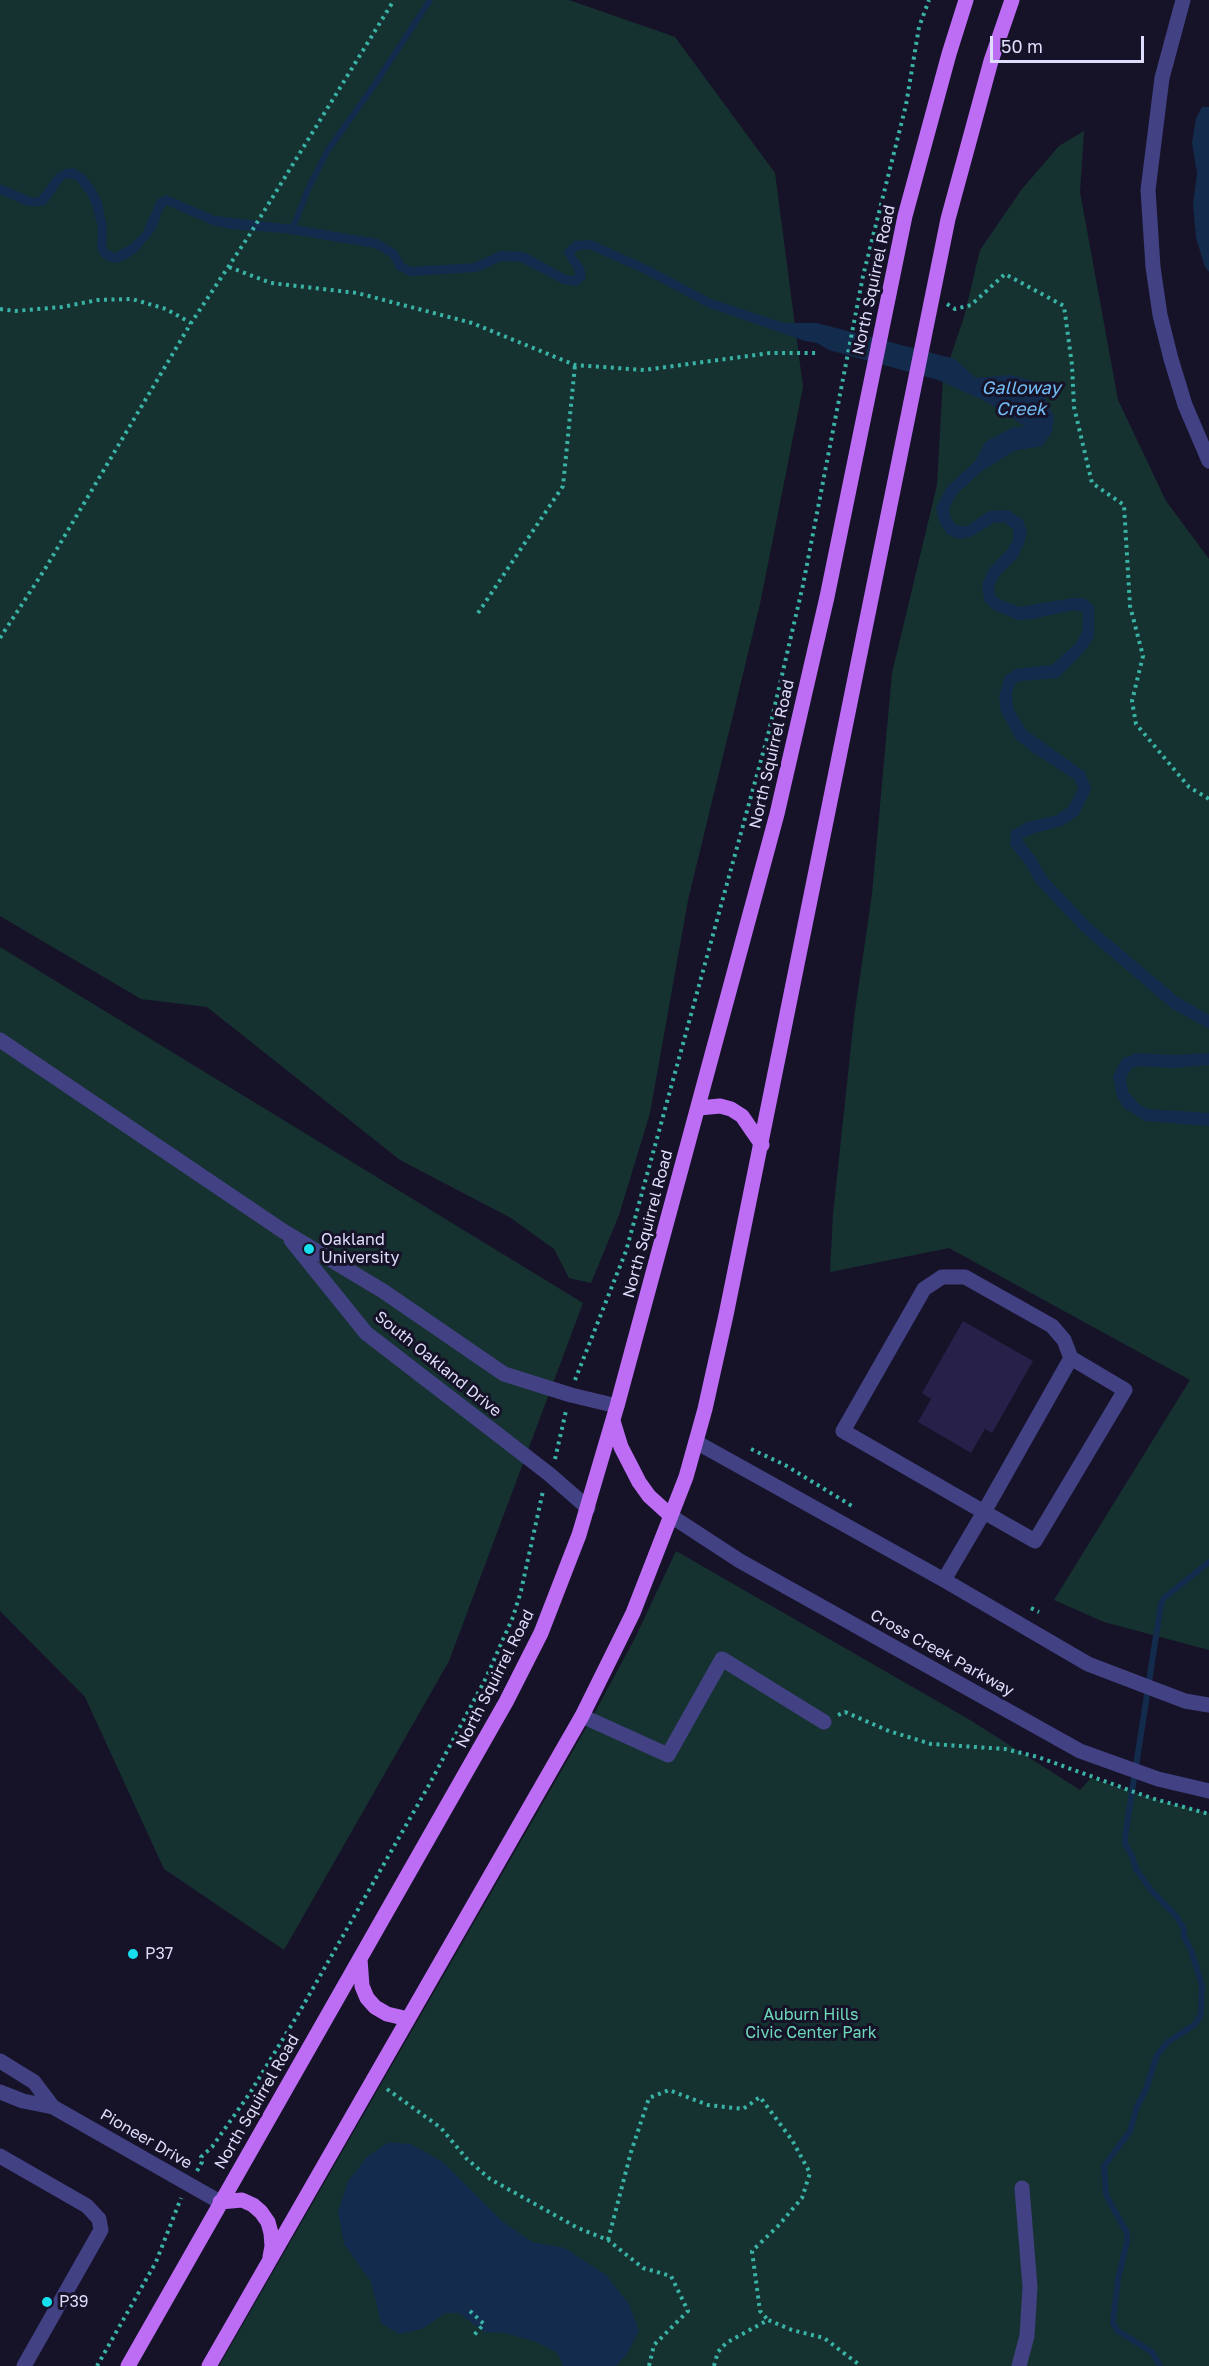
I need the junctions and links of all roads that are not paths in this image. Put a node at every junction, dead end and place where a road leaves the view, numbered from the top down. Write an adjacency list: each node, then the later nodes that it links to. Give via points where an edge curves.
1 (966, 0): 6 (main road, North Squirrel Road, via 918,164 827,597 777,813)
2 (1012, 0): 7 (main road, via 963,159 931,294)
3 (1184, 0): 4 (street, via 1162,78 1148,190 1160,315 1185,405)
4 (1209, 461)
5 (0, 1041): 8 (street, South Oakland Drive)
6 (699, 1108): 7 (main road, via 731,1109 742,1116); 10 (main road, North Squirrel Road)
7 (762, 1145): 12 (main road)
8 (283, 1231): 10 (street, South Oakland Drive, via 383,1291 504,1374); 13 (street, South Oakland Drive, via 366,1332)
9 (1071, 1358): 14 (street); 14 (street, via 1125,1390 1035,1541); 14 (street, via 1052,1326 965,1277 942,1277 924,1289 843,1431)
10 (617, 1406): 11 (main road, North Squirrel Road)
11 (613, 1421): 13 (main road, North Squirrel Road); 15 (main road, via 639,1482)
12 (696, 1442): 15 (main road); 16 (street)
13 (588, 1508): 21 (main road, North Squirrel Road, via 568,1567 525,1666)
14 (984, 1512): 16 (street)
15 (671, 1516): 18 (main road, via 633,1613); 20 (street, Cross Creek Parkway, via 740,1561 1080,1751 1158,1779)
16 (944, 1580): 17 (street, via 1088,1664 1185,1701)
17 (1209, 1705)
18 (582, 1716): 19 (street, via 668,1755 722,1659); 22 (main road)
19 (824, 1722)
20 (1209, 1791)
21 (360, 1959): 22 (main road, via 367,1998 387,2014); 28 (main road, North Squirrel Road)
22 (408, 2019): 29 (main road)
23 (0, 2061): 25 (street, Pioneer Drive, via 34,2082)
24 (0, 2092): 25 (street, Pioneer Drive)
25 (53, 2107): 28 (street, Pioneer Drive)
26 (0, 2156): 30 (street, via 87,2206 99,2219 101,2229)
27 (1022, 2188): 33 (street, via 1030,2287 1027,2336)
28 (220, 2202): 29 (main road, via 242,2200 261,2212 271,2233); 31 (main road, North Squirrel Road)
29 (269, 2263): 32 (main road)
30 (24, 2366)
31 (128, 2366)
32 (209, 2366)
33 (1020, 2366)

